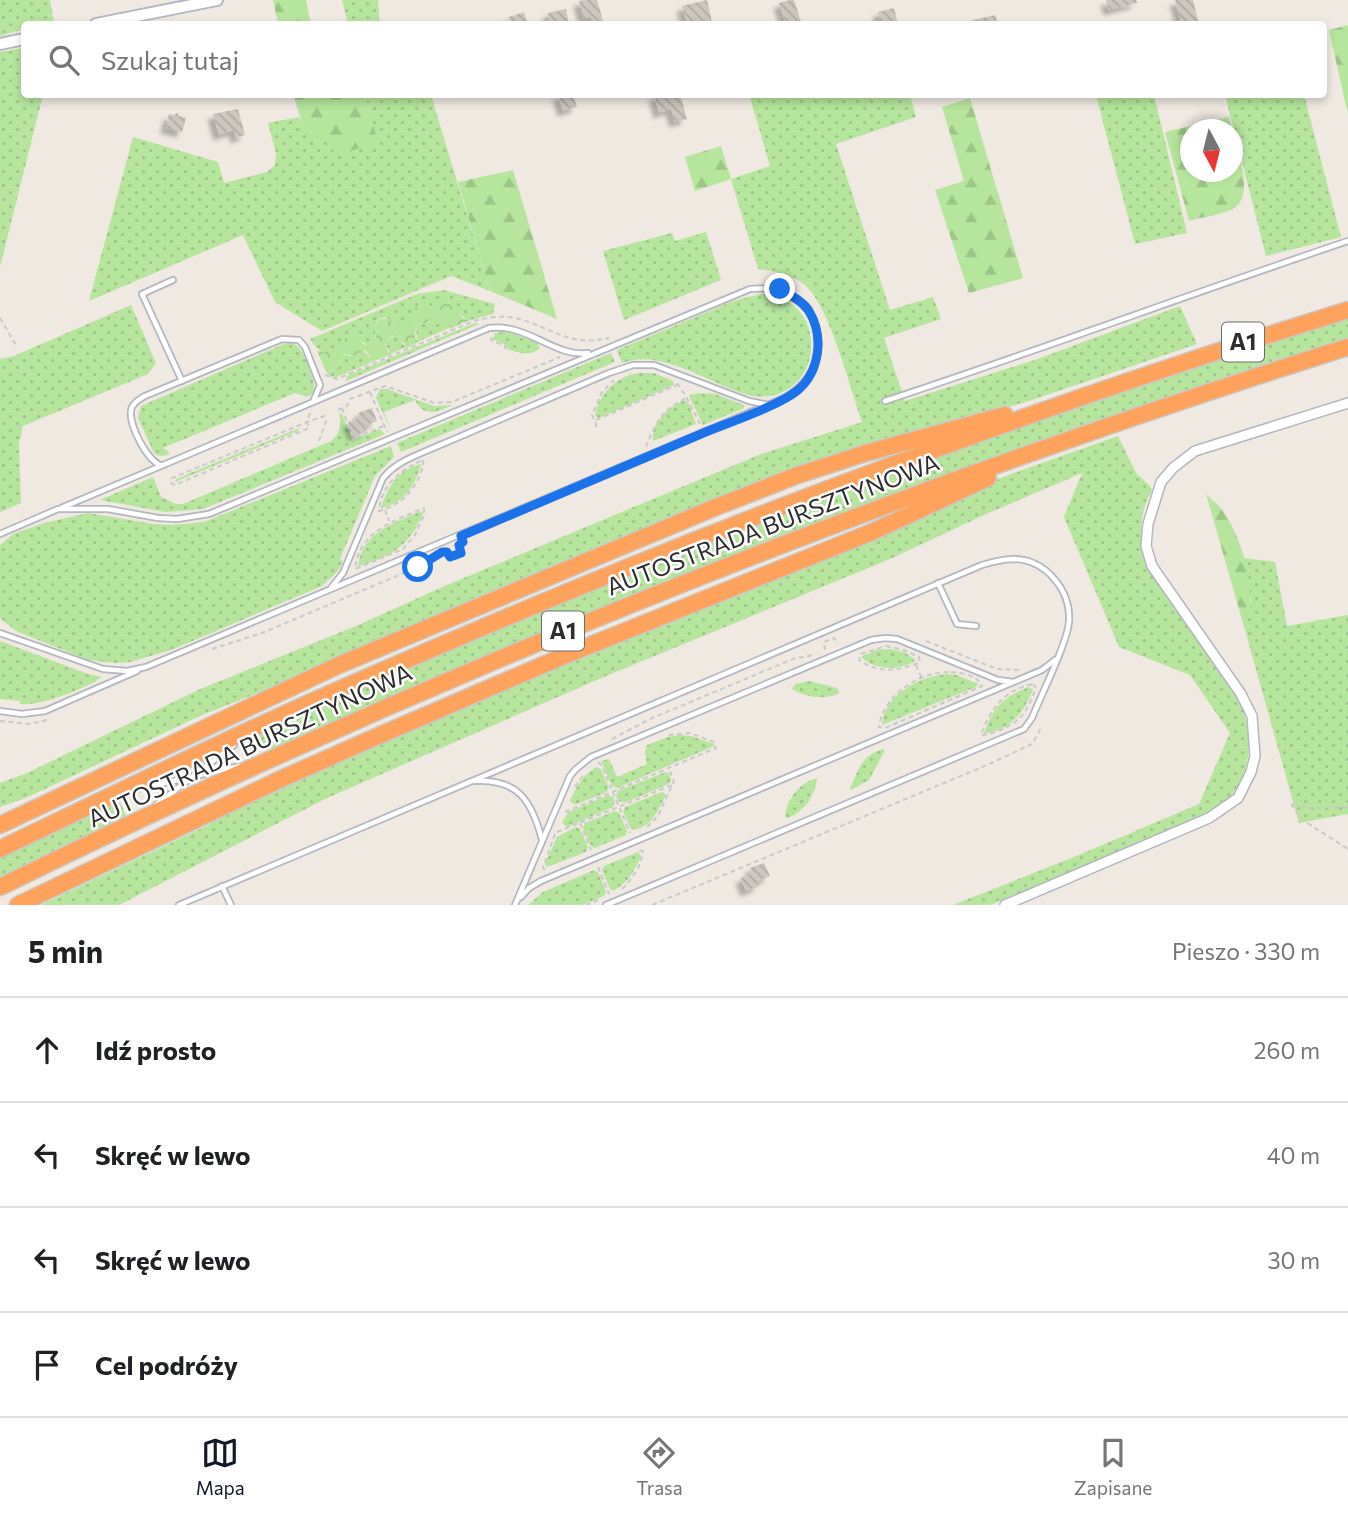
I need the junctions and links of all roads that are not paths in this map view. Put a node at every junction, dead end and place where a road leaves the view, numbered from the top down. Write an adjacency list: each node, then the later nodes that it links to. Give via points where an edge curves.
1 (218, 0): 2 (street)
2 (111, 21)
3 (21, 40): 4 (street)
4 (0, 44)
5 (1348, 242): 12 (lane)
6 (173, 280): 11 (lane, via 142,294)
7 (1348, 310): 10 (highway, AUTOSTRADA BURSZTYNOWA / A1)
8 (1348, 347): 16 (highway, AUTOSTRADA BURSZTYNOWA / A1)
9 (596, 351): 13 (lane, via 571,352 508,327 491,328); 15 (lane, via 738,292 780,289 808,310 818,346 805,383); 18 (lane, via 209,514 158,519 108,509)
10 (1139, 378): 28 (highway, AUTOSTRADA BURSZTYNOWA / A1, via 886,467 663,554); 33 (highway, via 799,475 339,665)
11 (182, 381): 13 (lane, via 293,338 304,344 319,378); 17 (lane, via 139,400 131,410 145,452)
12 (885, 401)
13 (313, 402): 17 (lane)
14 (1348, 403): 48 (street, via 1195,451 1161,482 1152,506 1146,546 1152,566 1252,716 1255,756 1238,798 1209,818)
15 (769, 405): 21 (lane); 21 (lane, via 642,364 508,416 390,470 343,573)
16 (1142, 414): 29 (highway, AUTOSTRADA BURSZTYNOWA / A1, via 705,574); 39 (highway, via 862,536 378,736)
17 (160, 465): 18 (lane)
18 (58, 509): 19 (lane)
19 (0, 534)
20 (938, 583): 22 (lane, via 957,624); 24 (lane, via 996,561 1012,559 1039,566 1055,578 1068,606 1069,622); 31 (lane)
21 (329, 591): 25 (lane)
22 (976, 626)
23 (2, 631): 25 (lane, via 94,667 117,671)
24 (1056, 660): 26 (lane); 47 (lane, via 1024,729)
25 (146, 667): 27 (lane, via 45,711)
26 (1013, 682): 37 (lane, via 897,639 856,646 583,763 570,776); 42 (lane, via 541,881)
27 (0, 711)
28 (257, 727): 30 (lane); 32 (highway, AUTOSTRADA BURSZTYNOWA / A1)
29 (271, 759): 30 (lane); 36 (highway, AUTOSTRADA BURSZTYNOWA / A1)
30 (193, 776): 32 (lane); 36 (lane)
31 (470, 781): 37 (lane, via 492,780 516,790 531,806); 40 (lane)
32 (114, 794): 38 (highway, AUTOSTRADA BURSZTYNOWA / A1)
33 (51, 799): 34 (highway); 35 (highway)
34 (0, 812)
35 (0, 825)
36 (129, 825): 41 (highway, AUTOSTRADA BURSZTYNOWA / A1)
37 (543, 841): 42 (lane)
38 (0, 849)
39 (57, 886): 43 (highway); 44 (highway)
40 (222, 886): 45 (lane); 46 (lane)
41 (0, 887)
42 (516, 903)
43 (18, 905)
44 (28, 905)
45 (179, 905)
46 (231, 905)
47 (606, 905)
48 (1004, 905)

